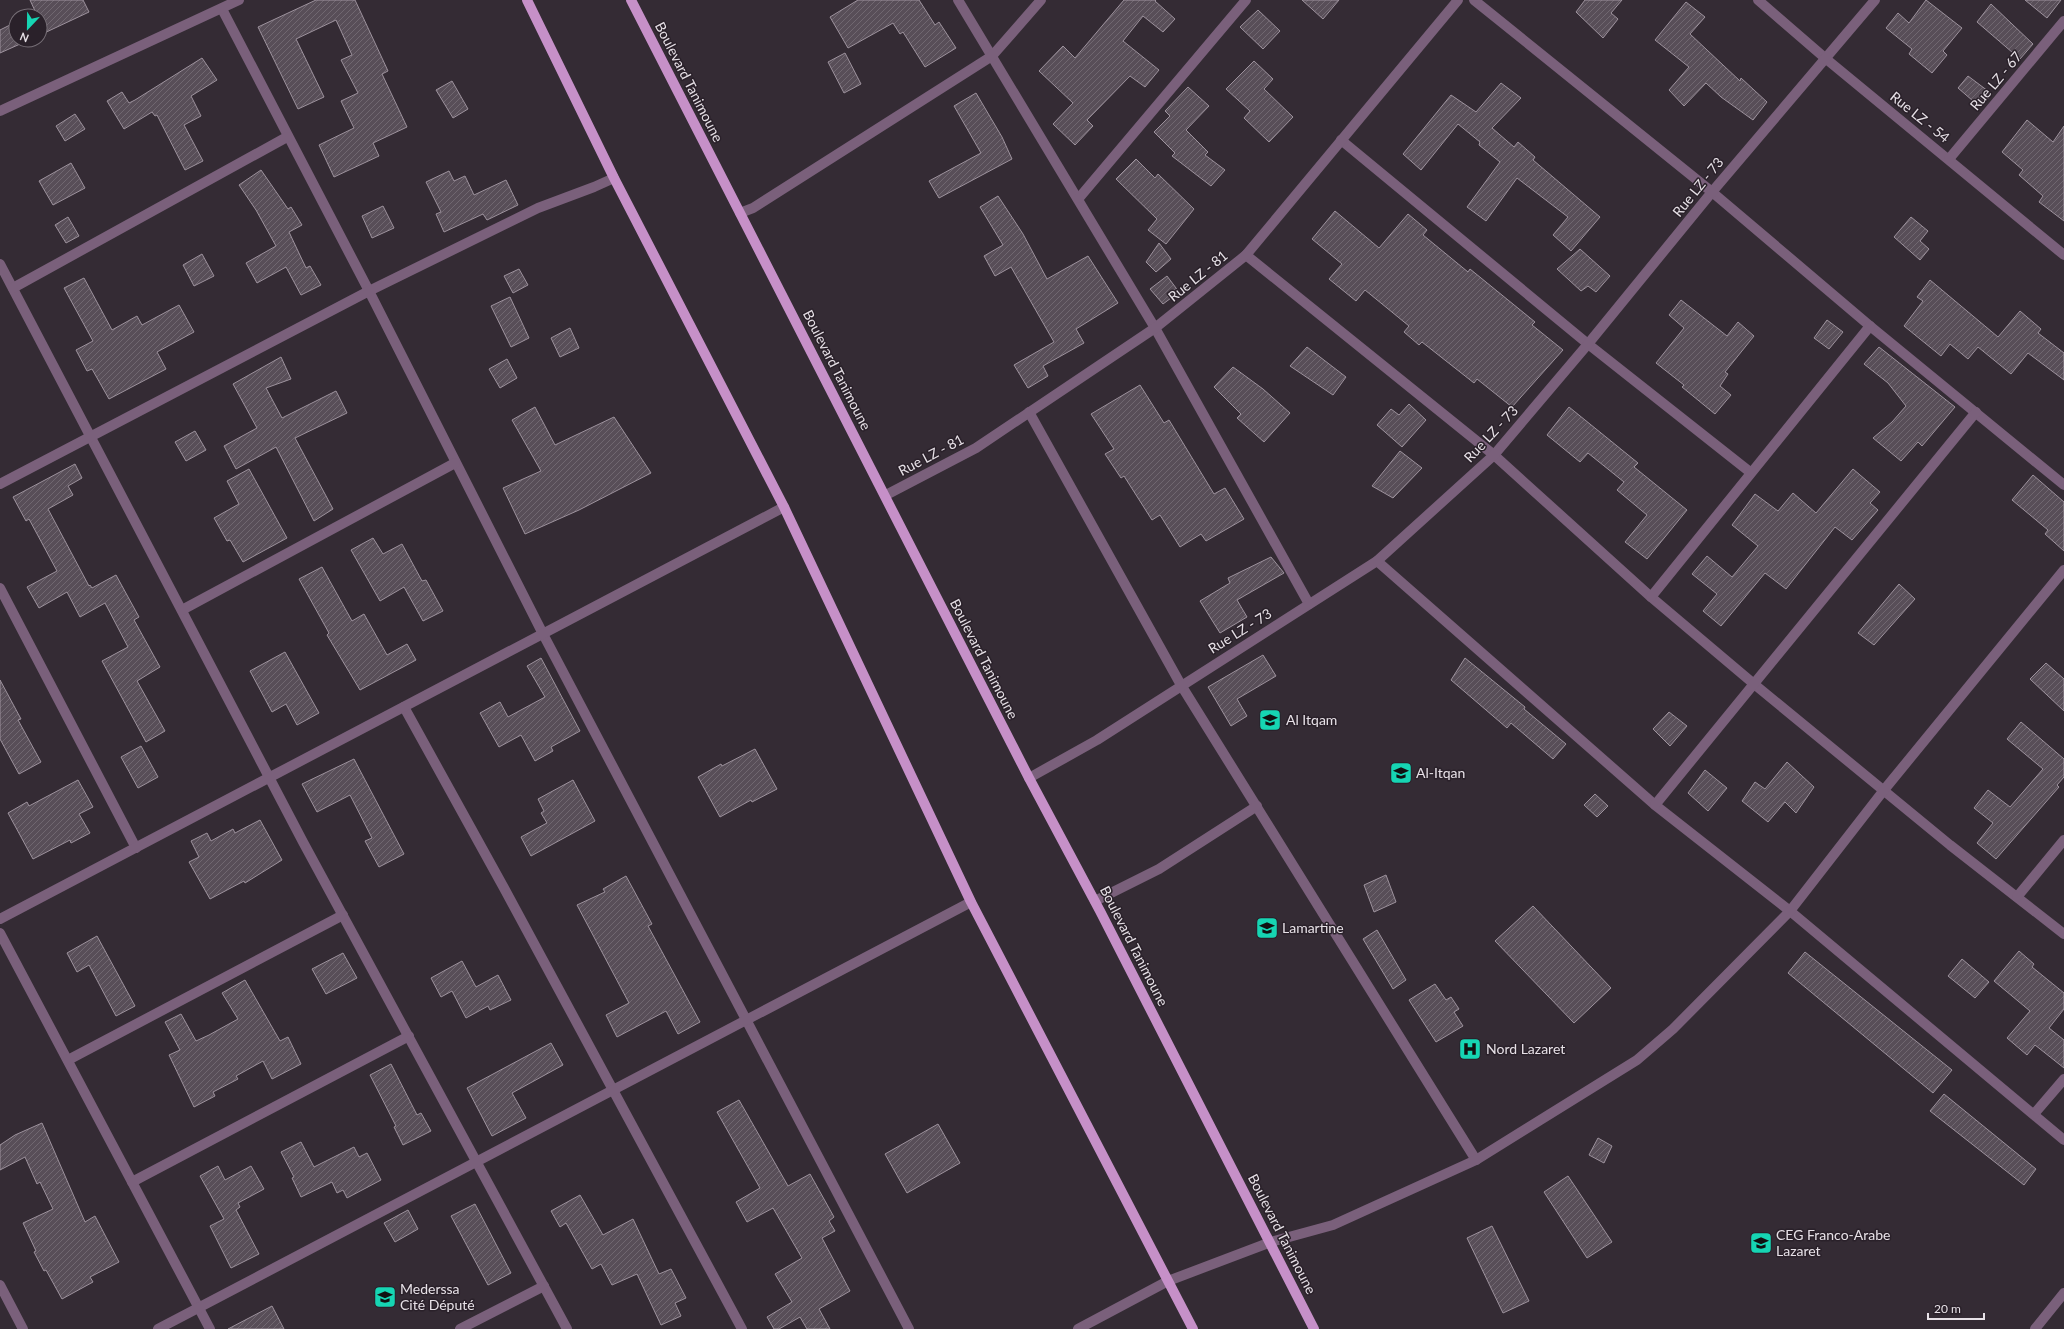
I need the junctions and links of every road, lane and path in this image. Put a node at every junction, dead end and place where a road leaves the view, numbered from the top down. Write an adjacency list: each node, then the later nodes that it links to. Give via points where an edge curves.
1 (239, 0): 11 (street)
2 (527, 0): 19 (main road)
3 (631, 0): 22 (main road, Boulevard Tanimoune)
4 (958, 0): 13 (street)
5 (1041, 0): 13 (street)
6 (1246, 0): 21 (street)
7 (1458, 0): 17 (street, Rue LZ - 81)
8 (1474, 0): 20 (street)
9 (1758, 0): 14 (street, Rue LZ - 54)
10 (1875, 0): 14 (street, Rue LZ - 73)
11 (222, 9): 15 (street); 16 (street)
12 (2064, 21): 18 (street, Rue LZ - 67)
13 (992, 56): 21 (street); 22 (street, via 753,208)
14 (1825, 58): 18 (street, Rue LZ - 54); 20 (street, Rue LZ - 73)
15 (0, 111)
16 (287, 137): 26 (street); 27 (street)
17 (1341, 140): 23 (street, Rue LZ - 81); 30 (street)
18 (1949, 159): 24 (street, Rue LZ - 54)
19 (614, 178): 27 (street, via 538,208); 40 (main road)
20 (1712, 192): 28 (street); 30 (street, Rue LZ - 73)
21 (1079, 198): 29 (street)
22 (740, 213): 39 (main road, Boulevard Tanimoune)
23 (1246, 255): 29 (street, Rue LZ - 81); 34 (street)
24 (2064, 255)
25 (0, 264): 26 (street)
26 (13, 288): 33 (street)
27 (369, 291): 33 (street); 35 (street)
28 (1870, 326): 32 (street); 36 (street)
29 (1155, 328): 31 (street, Rue LZ - 81); 45 (street)
30 (1588, 344): 34 (street, Rue LZ - 73); 36 (street)
31 (1029, 412): 39 (street, Rue LZ - 81, via 976,448); 49 (street)
32 (1976, 412): 38 (street); 48 (street)
33 (91, 435): 37 (street); 46 (street)
34 (1494, 455): 41 (street, Rue LZ - 73); 44 (street)
35 (455, 463): 46 (street); 47 (street)
36 (1750, 472): 44 (street)
37 (0, 484)
38 (2064, 485)
39 (886, 495): 52 (main road, Boulevard Tanimoune)
40 (784, 507): 47 (street); 60 (main road)
41 (1377, 561): 45 (street, Rue LZ - 73); 54 (street)
42 (2064, 570): 53 (street)
43 (0, 588): 57 (street)
44 (1651, 597): 48 (street)
45 (1309, 604): 49 (street, Rue LZ - 73)
46 (182, 610): 51 (street)
47 (543, 634): 50 (street); 66 (street)
48 (1754, 684): 53 (street); 54 (street)
49 (1182, 685): 52 (street, Rue LZ - 73, via 1097,740); 55 (street)
50 (404, 707): 51 (street); 70 (street)
51 (270, 777): 57 (street); 62 (street)
52 (1029, 778): 59 (main road, Boulevard Tanimoune)
53 (1884, 790): 58 (street); 61 (street)
54 (1655, 805): 61 (street)
55 (1257, 806): 59 (street, via 1159,869); 73 (street)
56 (2064, 840): 58 (street)
57 (136, 848): 63 (street)
58 (2017, 897): 65 (street)
59 (1095, 901): 76 (main road, Boulevard Tanimoune)
60 (971, 902): 66 (street); 77 (main road)
61 (1790, 911): 71 (street); 73 (street, via 1672,1029 1637,1060)
62 (343, 915): 67 (street); 68 (street)
63 (0, 919)
64 (0, 933): 68 (street)
65 (2064, 934)
66 (747, 1020): 70 (street); 88 (street)
67 (409, 1036): 74 (street); 75 (street)
68 (68, 1060): 75 (street)
69 (2064, 1079): 71 (street)
70 (613, 1090): 74 (street); 87 (street)
71 (2034, 1114): 72 (street)
72 (2064, 1140)
73 (1476, 1160): 76 (street, via 1332,1225)
74 (477, 1162): 79 (street); 81 (street)
75 (132, 1182): 81 (street)
76 (1271, 1242): 77 (street); 91 (main road, Boulevard Tanimoune)
77 (1168, 1281): 89 (street); 90 (main road)
78 (0, 1285): 82 (street)
79 (544, 1286): 85 (street); 86 (street)
80 (2064, 1293): 92 (street)
81 (198, 1308): 83 (street); 84 (street)
82 (23, 1329)
83 (158, 1329)
84 (210, 1329)
85 (460, 1329)
86 (567, 1329)
87 (742, 1329)
88 (909, 1329)
89 (1078, 1329)
90 (1193, 1329)
91 (1314, 1329)
92 (2035, 1329)

